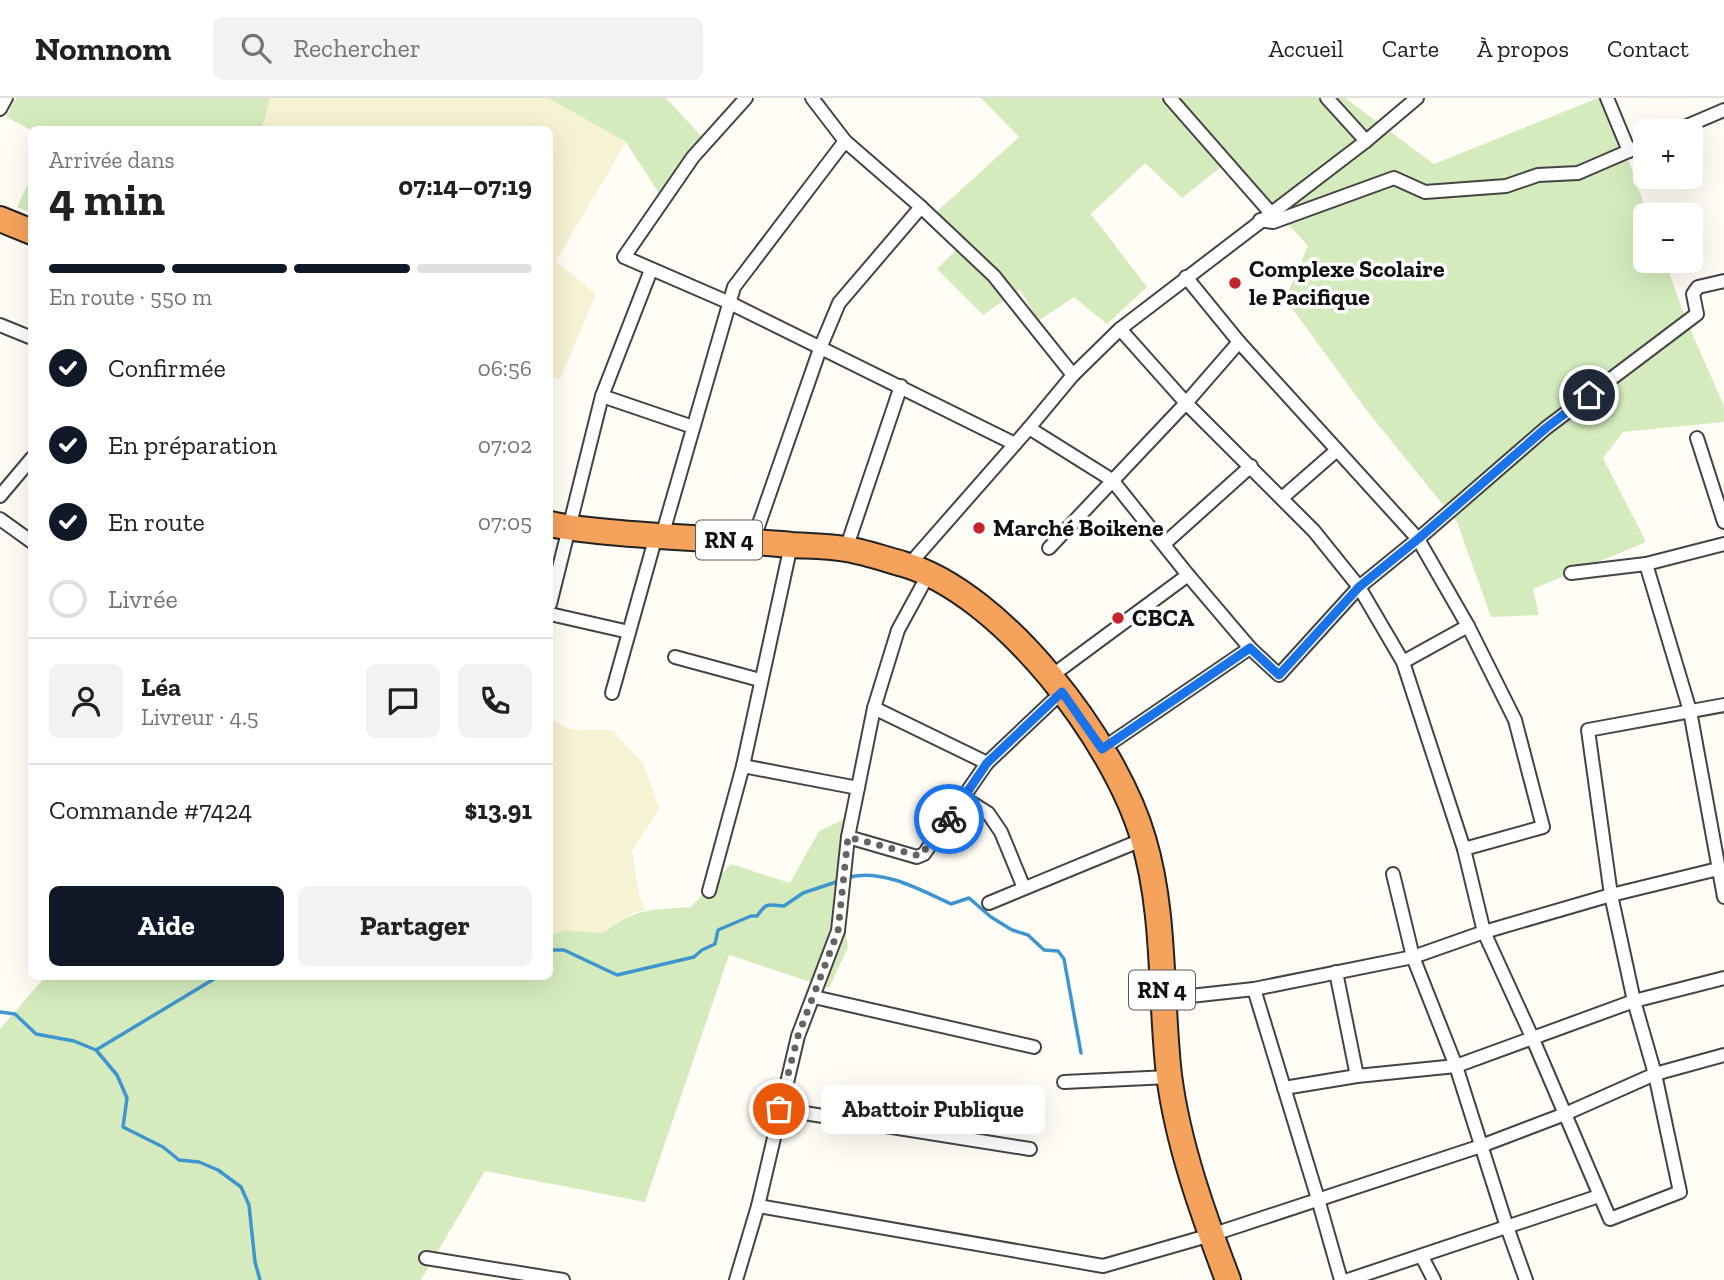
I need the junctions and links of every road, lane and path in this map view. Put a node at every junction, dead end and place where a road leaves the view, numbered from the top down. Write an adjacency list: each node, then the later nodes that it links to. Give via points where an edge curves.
1 (6, 98): 8 (street)
2 (746, 98): 19 (street, via 693,157 624,257)
3 (812, 98): 11 (street)
4 (1170, 98): 16 (street)
5 (1327, 98): 12 (street)
6 (1417, 98): 12 (street)
7 (1607, 98): 14 (street)
8 (0, 109)
9 (1724, 110): 10 (street)
10 (1703, 119)
11 (845, 141): 15 (street); 22 (street, via 734,287)
12 (1366, 141): 16 (street)
13 (1633, 149): 14 (street)
14 (1629, 151): 16 (street, via 1578,173 1538,175 1506,186 1425,192 1394,178 1273,222)
15 (921, 207): 27 (street, via 839,303); 28 (street, via 995,276)
16 (1265, 216): 20 (street)
17 (0, 219): 18 (highway)
18 (28, 230)
19 (651, 271): 22 (street); 30 (street)
20 (1186, 277): 24 (street); 26 (street)
21 (1724, 281): 47 (street, via 1698,287 1693,295 1697,314 1546,428)
22 (730, 303): 27 (street); 32 (street)
23 (0, 325): 25 (street)
24 (1120, 329): 28 (street); 31 (street)
25 (28, 336)
26 (1239, 342): 31 (street); 36 (street)
27 (821, 346): 29 (street); 48 (street)
28 (1073, 375): 33 (street)
29 (901, 386): 35 (street); 53 (street)
30 (602, 396): 32 (street); 44 (street)
31 (1186, 403): 38 (street); 39 (street)
32 (694, 427): 45 (street)
33 (1030, 428): 35 (street); 39 (street)
34 (1697, 438): 43 (street)
35 (1015, 444): 55 (street)
36 (1337, 450): 41 (street); 47 (street)
37 (28, 463): 40 (street)
38 (1251, 466): 41 (street); 49 (street)
39 (1112, 480): 49 (street); 52 (street)
40 (0, 496)
41 (1282, 498): 59 (street)
42 (0, 519): 46 (street)
43 (1724, 522)
44 (559, 526): 45 (highway, RN 4); 58 (street)
45 (659, 536): 48 (highway, RN 4); 62 (street)
46 (28, 539)
47 (1418, 539): 59 (street); 61 (street)
48 (753, 541): 51 (highway, RN 4)
49 (1164, 544): 57 (street)
50 (1724, 544): 54 (street)
51 (791, 545): 53 (highway, RN 4); 66 (street)
52 (1049, 548)
53 (846, 549): 55 (highway, RN 4)
54 (1646, 564): 56 (street); 71 (street)
55 (918, 570): 67 (highway, RN 4, via 960,591 998,622); 70 (street)
56 (1571, 573)
57 (1188, 575): 63 (street); 67 (street)
58 (553, 578)
59 (1359, 587): 63 (street, via 1279,675); 65 (street)
60 (553, 615): 62 (street)
61 (1468, 626): 65 (street); 80 (street, via 1515,720 1543,827)
62 (629, 632): 68 (street)
63 (1250, 648): 72 (street)
64 (675, 657): 66 (street)
65 (1403, 662): 80 (street)
66 (760, 680): 74 (street)
67 (1056, 684): 72 (highway, RN 4); 73 (street)
68 (612, 694)
69 (1724, 705): 71 (street)
70 (874, 708): 73 (street); 75 (street)
71 (1690, 711): 79 (street); 85 (street, via 1588,730)
72 (1102, 749): 78 (highway, RN 4)
73 (987, 763): 76 (street)
74 (743, 766): 75 (street); 84 (street)
75 (858, 788): 77 (street)
76 (964, 798): 77 (street, via 920,856); 83 (street, via 988,813 1001,832)
77 (848, 837): 93 (street, via 838,931)
78 (1143, 839): 83 (street); 94 (highway, RN 4, via 1157,909)
79 (1719, 841): 81 (street)
80 (1464, 849): 88 (street)
81 (1718, 869): 85 (street); 86 (street)
82 (1393, 874): 89 (street)
83 (1024, 888): 87 (street)
84 (709, 891)
85 (1611, 895): 88 (street); 95 (street)
86 (1724, 897)
87 (989, 903)
88 (1483, 932): 89 (street); 96 (street)
89 (1413, 957): 90 (street); 99 (street)
90 (1336, 972): 92 (street); 101 (street)
91 (1724, 978): 95 (street)
92 (1254, 989): 94 (street); 104 (street)
93 (814, 997): 97 (street); 105 (street, via 798,1036)
94 (1163, 999): 102 (highway, RN 4)
95 (1634, 1002): 96 (street); 100 (street)
96 (1532, 1037): 99 (street); 106 (street)
97 (1034, 1047)
98 (1724, 1055): 100 (street)
99 (1456, 1066): 101 (street); 107 (street)
100 (1655, 1074): 106 (street); 109 (street, via 1680,1192 1610,1219)
101 (1357, 1076): 104 (street)
102 (1170, 1077): 103 (street); 113 (highway, RN 4, via 1184,1152)
103 (1064, 1082)
104 (1284, 1088): 110 (street)
105 (779, 1109): 108 (street); 111 (street)
106 (1565, 1114): 107 (street); 109 (street)
107 (1481, 1146): 110 (street); 112 (street)
108 (1030, 1149)
109 (1599, 1196): 112 (street)
110 (1318, 1199): 113 (street); 119 (street)
111 (758, 1206): 113 (street, via 1103,1266); 117 (street)
112 (1507, 1227): 114 (street); 122 (street)
113 (1211, 1235): 118 (highway, RN 4)
114 (1422, 1257): 120 (street); 121 (street)
115 (426, 1258): 116 (street)
116 (562, 1280)
117 (736, 1280)
118 (1228, 1280)
119 (1340, 1280)
120 (1348, 1280)
121 (1434, 1280)
122 (1526, 1280)

